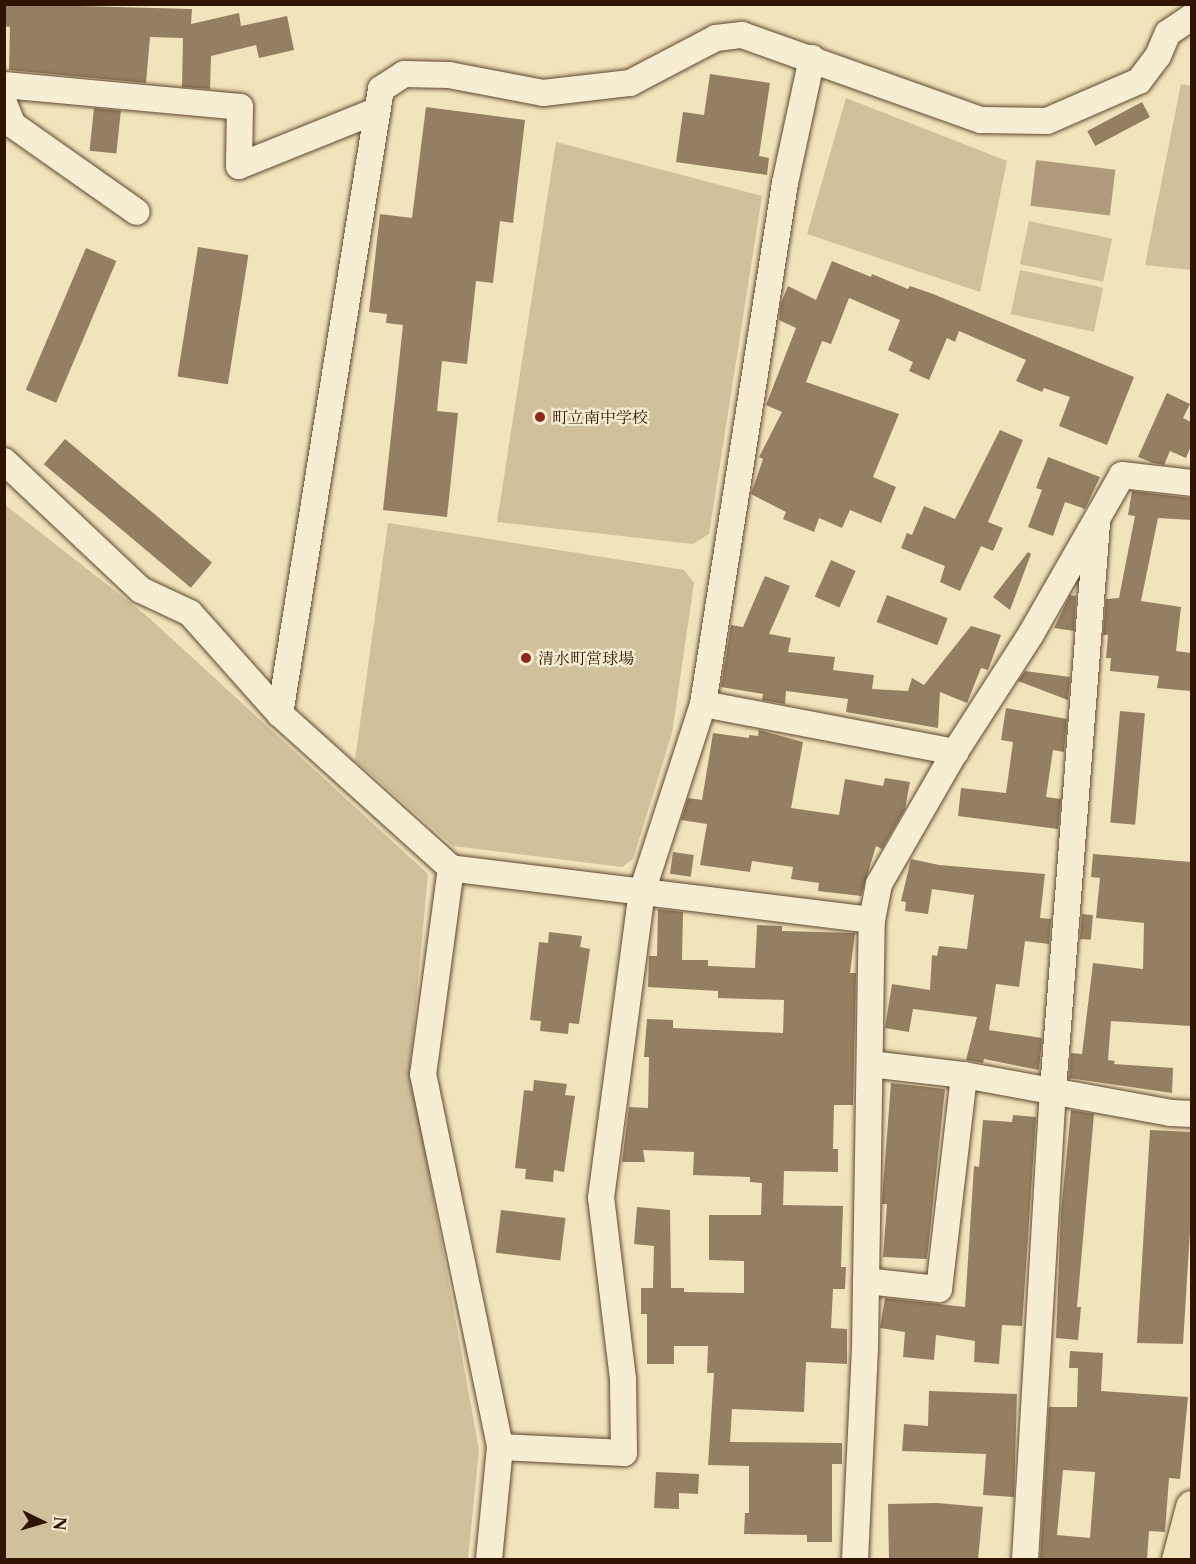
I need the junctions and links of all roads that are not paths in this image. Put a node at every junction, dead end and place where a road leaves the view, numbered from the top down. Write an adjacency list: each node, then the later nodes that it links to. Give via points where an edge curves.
1 (1191, 17): 2 (street, via 1168,33 1158,56 1139,81 1047,121 981,120)
2 (812, 58): 5 (street, via 742,35 717,38 630,83 543,93 449,75 404,74 381,89); 10 (street, via 785,183)
3 (4, 85): 5 (street, via 240,107 239,166)
4 (4, 103): 6 (street, via 13,125)
5 (376, 111): 11 (street)
6 (137, 212)
7 (4, 461): 11 (street, via 141,590 190,613)
8 (1191, 483): 9 (street, via 1122,475)
9 (1097, 513): 12 (street, via 1031,634); 18 (street)
10 (703, 704): 12 (street); 14 (street)
11 (280, 714): 13 (street)
12 (955, 752): 15 (street, via 879,884)
13 (451, 868): 14 (street); 21 (street, via 423,1074)
14 (642, 892): 15 (street); 21 (street, via 601,1198 623,1379 624,1453)
15 (872, 920): 16 (street)
16 (870, 1064): 17 (street); 20 (street)
17 (964, 1075): 18 (street); 20 (street, via 939,1289)
18 (1053, 1090): 19 (street); 25 (street)
19 (1191, 1114)
20 (866, 1281): 24 (street)
21 (500, 1447): 23 (street)
22 (1191, 1507): 26 (main road)
23 (489, 1560)
24 (855, 1560)
25 (1025, 1560)
26 (1178, 1560)

